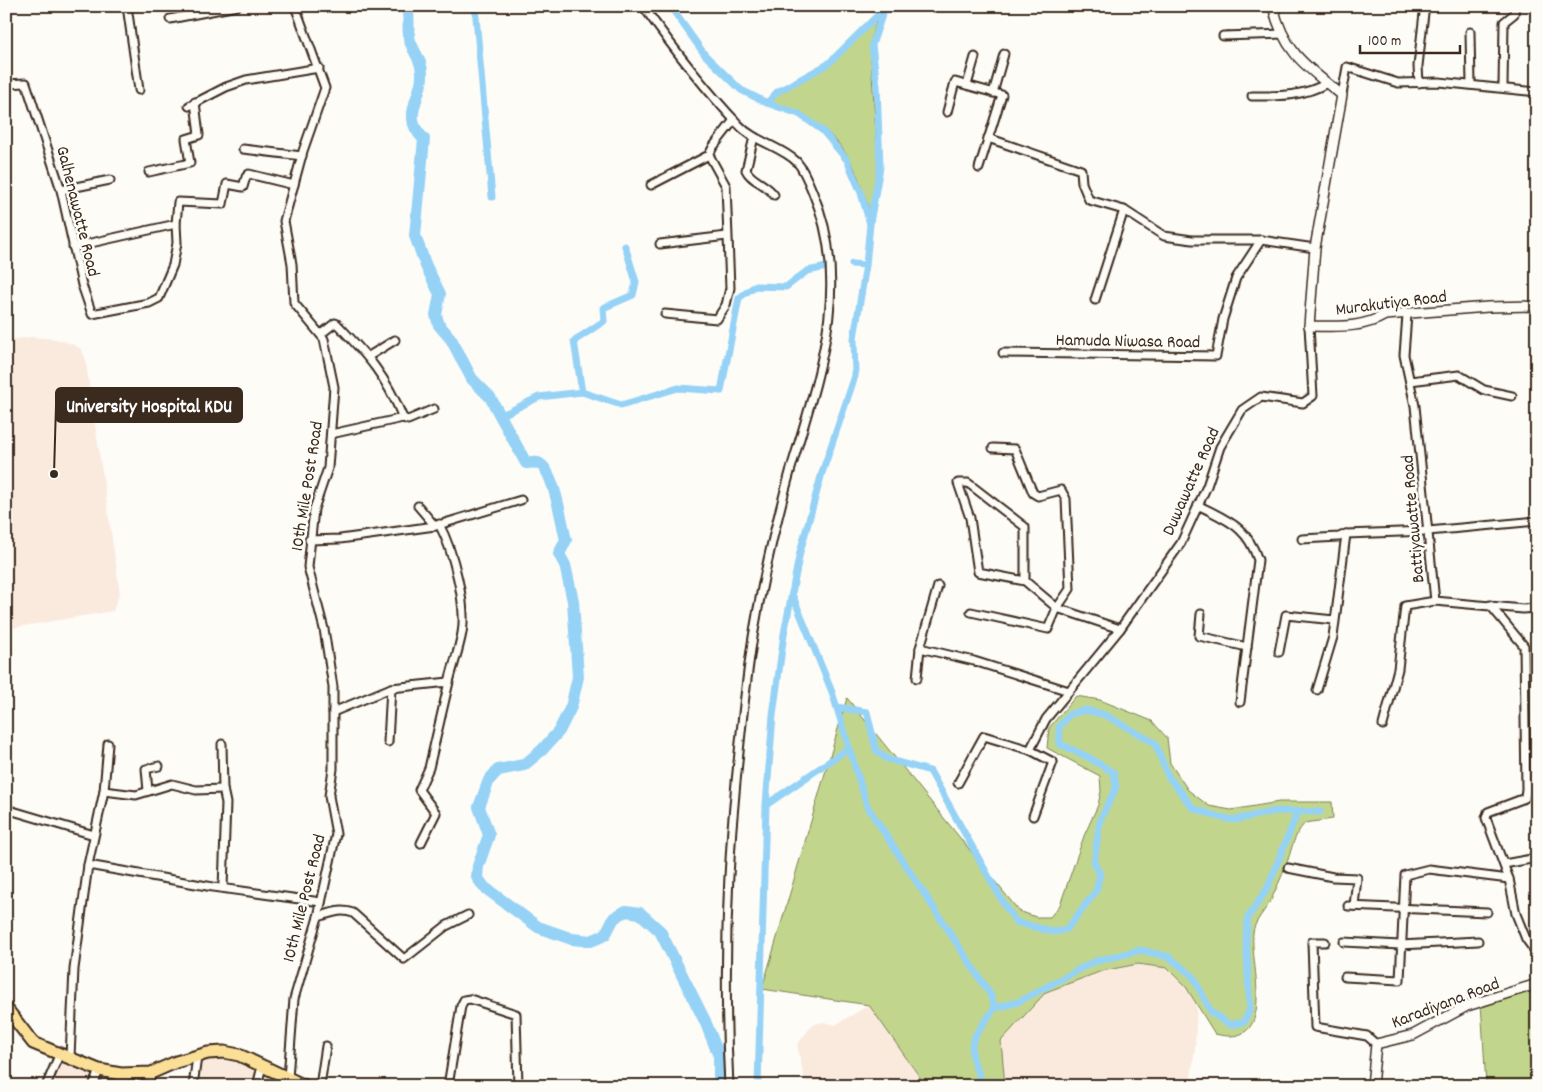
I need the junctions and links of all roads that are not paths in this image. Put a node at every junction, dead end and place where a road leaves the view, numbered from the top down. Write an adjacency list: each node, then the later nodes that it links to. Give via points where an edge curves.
1 (127, 6): 21 (street)
2 (237, 6): 8 (street)
3 (294, 6): 14 (street, 10th Mile Post Road)
4 (643, 6): 27 (street, via 686,66)
5 (1273, 6): 10 (street)
6 (1516, 6): 20 (street, via 1514,14 1504,22)
7 (1424, 12): 16 (street)
8 (170, 19)
9 (1470, 32): 19 (street)
10 (1283, 34): 11 (street); 15 (street, via 1300,62)
11 (1223, 36)
12 (1004, 54): 23 (street)
13 (975, 57): 18 (street)
14 (318, 68): 32 (street, 10th Mile Post Road, via 324,80 324,95); 34 (street, via 246,80 192,104 199,135 186,139 190,163)
15 (1327, 83): 24 (street); 25 (street, via 1314,91 1289,96)
16 (1419, 83): 19 (street); 24 (street, via 1398,83 1347,67)
17 (6, 84): 38 (street, Galhenawatte Road, via 26,84)
18 (967, 85): 23 (street); 26 (street, via 955,82)
19 (1471, 85): 20 (street)
20 (1503, 87): 22 (street)
21 (139, 90)
22 (1537, 92)
23 (993, 93): 29 (street, via 1002,96)
24 (1342, 95): 46 (street, Duwawatte Road)
25 (1252, 96)
26 (947, 112)
27 (734, 120): 28 (street); 31 (street)
28 (754, 137): 39 (street, via 746,170 748,175 770,188); 141 (street, via 789,156 802,169 821,214 832,274 832,306 825,350 790,475 753,634 739,733 729,863 726,1023)
29 (988, 138): 33 (street); 40 (street, via 1081,170 1089,200)
30 (243, 149): 32 (street)
31 (709, 155): 37 (street); 42 (street, via 726,186)
32 (302, 156): 36 (street, 10th Mile Post Road)
33 (979, 168)
34 (149, 172)
35 (110, 180): 38 (street)
36 (294, 185): 41 (street, via 249,174 243,187 227,184 222,204 178,202); 52 (street, 10th Mile Post Road, via 284,221 292,264 294,303)
37 (651, 186)
38 (62, 190): 45 (street, Galhenawatte Road)
39 (774, 195)
40 (1124, 210): 43 (street, via 1164,236 1192,240); 47 (street)
41 (176, 224): 45 (street); 45 (street, Galhenawatte Road, via 173,265 159,298 148,303 92,314)
42 (727, 236): 44 (street); 49 (street, via 730,288 726,305 717,320)
43 (1261, 240): 46 (street); 54 (street, Hamuda Niwasa Road, via 1236,278 1216,356)
44 (660, 244)
45 (73, 247)
46 (1315, 248): 51 (street, Duwawatte Road)
47 (1096, 300)
48 (1537, 306): 50 (street, Murakutiya Road, via 1488,306)
49 (665, 314)
50 (1407, 315): 51 (street, Murakutiya Road, via 1385,316 1371,323 1349,327); 56 (street, Battiyawatte Road, via 1404,355)
51 (1309, 326): 63 (street, Duwawatte Road, via 1313,396 1303,403 1261,397 1242,410 1220,447)
52 (321, 334): 55 (street, via 335,323); 60 (street, 10th Mile Post Road, via 328,352 334,387)
53 (394, 340): 55 (street)
54 (1003, 354)
55 (369, 356): 59 (street)
56 (1410, 381): 57 (street, via 1459,375 1484,390); 67 (street, Battiyawatte Road, via 1416,406)
57 (1512, 396)
58 (434, 409): 59 (street, via 408,420)
59 (403, 418): 60 (street)
60 (331, 434): 70 (street, 10th Mile Post Road, via 328,468 314,509)
61 (993, 448): 75 (street, via 1015,449 1033,493 1038,496 1061,490 1066,499 1070,589)
62 (521, 500): 66 (street)
63 (1198, 505): 80 (street, Duwawatte Road, via 1181,543); 81 (street, via 1236,526 1252,542 1258,560)
64 (418, 506): 66 (street)
65 (1537, 521): 67 (street)
66 (437, 525): 70 (street); 85 (street, via 455,571 463,609 462,633)
67 (1428, 531): 68 (street); 73 (street, Battiyawatte Road)
68 (1346, 534): 69 (street); 79 (street)
69 (1302, 539)
70 (309, 540): 90 (street, 10th Mile Post Road, via 308,567 324,629 333,687)
71 (1025, 581): 71 (street, via 1024,527 968,483 958,483 970,518 978,572); 75 (street)
72 (938, 586): 82 (street)
73 (1435, 600): 74 (street); 91 (street, Battiyawatte Road, via 1405,606 1398,670)
74 (1490, 606): 76 (street); 106 (street, via 1524,646 1526,794 1521,800 1488,812 1486,818)
75 (1057, 608): 77 (street, via 1048,629); 80 (street)
76 (1537, 608)
77 (971, 612)
78 (1201, 614): 81 (street, via 1199,636)
79 (1334, 620): 83 (street, via 1286,615); 87 (street, via 1333,637)
80 (1120, 629): 88 (street, Duwawatte Road)
81 (1247, 647): 89 (street)
82 (920, 648): 84 (street); 88 (street)
83 (1279, 652)
84 (917, 678)
85 (449, 682): 86 (street); 104 (street, via 429,768 419,790 436,813)
86 (391, 688): 90 (street); 92 (street)
87 (1317, 690)
88 (1069, 691): 95 (street, Duwawatte Road, via 1046,719)
89 (1240, 702)
90 (333, 712): 111 (street, 10th Mile Post Road, via 333,769 329,796 336,834)
91 (1383, 725)
92 (388, 742)
93 (108, 744): 100 (street)
94 (222, 744): 98 (street)
95 (1030, 750): 97 (street, via 984,736); 102 (street, via 1053,762)
96 (159, 766): 99 (street, via 146,769)
97 (958, 783)
98 (223, 789): 99 (street, via 196,790 172,784); 110 (street, via 226,833)
99 (148, 791): 100 (street, via 136,795)
100 (104, 792): 103 (street)
101 (6, 810): 103 (street)
102 (1033, 816)
103 (94, 835): 107 (street)
104 (421, 842)
105 (1537, 858): 106 (street)
106 (1504, 864): 109 (street)
107 (88, 865): 110 (street); 126 (street)
108 (1288, 868): 112 (street, via 1357,878 1351,906)
109 (1509, 879): 112 (street, via 1429,870 1405,875); 120 (street, via 1516,914 1526,939)
110 (223, 888): 111 (street)
111 (321, 902): 115 (street, 10th Mile Post Road)
112 (1402, 907): 113 (street); 119 (street)
113 (1487, 912)
114 (468, 915): 115 (street, via 446,926 404,960 353,913 338,910)
115 (318, 917): 131 (street, 10th Mile Post Road, via 294,999)
116 (1478, 941): 119 (street)
117 (1325, 942): 124 (street, via 1312,942 1315,1027 1367,1036)
118 (1344, 942): 119 (street)
119 (1400, 945): 121 (street, via 1400,980)
120 (1537, 954)
121 (1345, 977)
122 (1537, 984): 124 (street, Karadiyana Road, via 1467,1006 1413,1035)
123 (6, 1008): 126 (main road, via 32,1043)
124 (1376, 1044): 142 (street, Karadiyana Road)
125 (326, 1046): 138 (street)
126 (65, 1055): 129 (main road); 132 (street)
127 (197, 1057): 128 (main road, via 224,1052); 130 (main road, via 169,1064); 135 (street)
128 (262, 1066): 131 (main road); 136 (street)
129 (99, 1070): 130 (main road, via 121,1074); 133 (street)
130 (151, 1073): 134 (street)
131 (288, 1078): 137 (main road)
132 (46, 1086)
133 (93, 1086)
134 (149, 1086)
135 (193, 1086)
136 (257, 1086)
137 (305, 1086)
138 (320, 1086)
139 (448, 1086): 140 (street, via 461,1006 464,1000 470,999 516,1014)
140 (518, 1086)
141 (729, 1086)
142 (1372, 1086)

